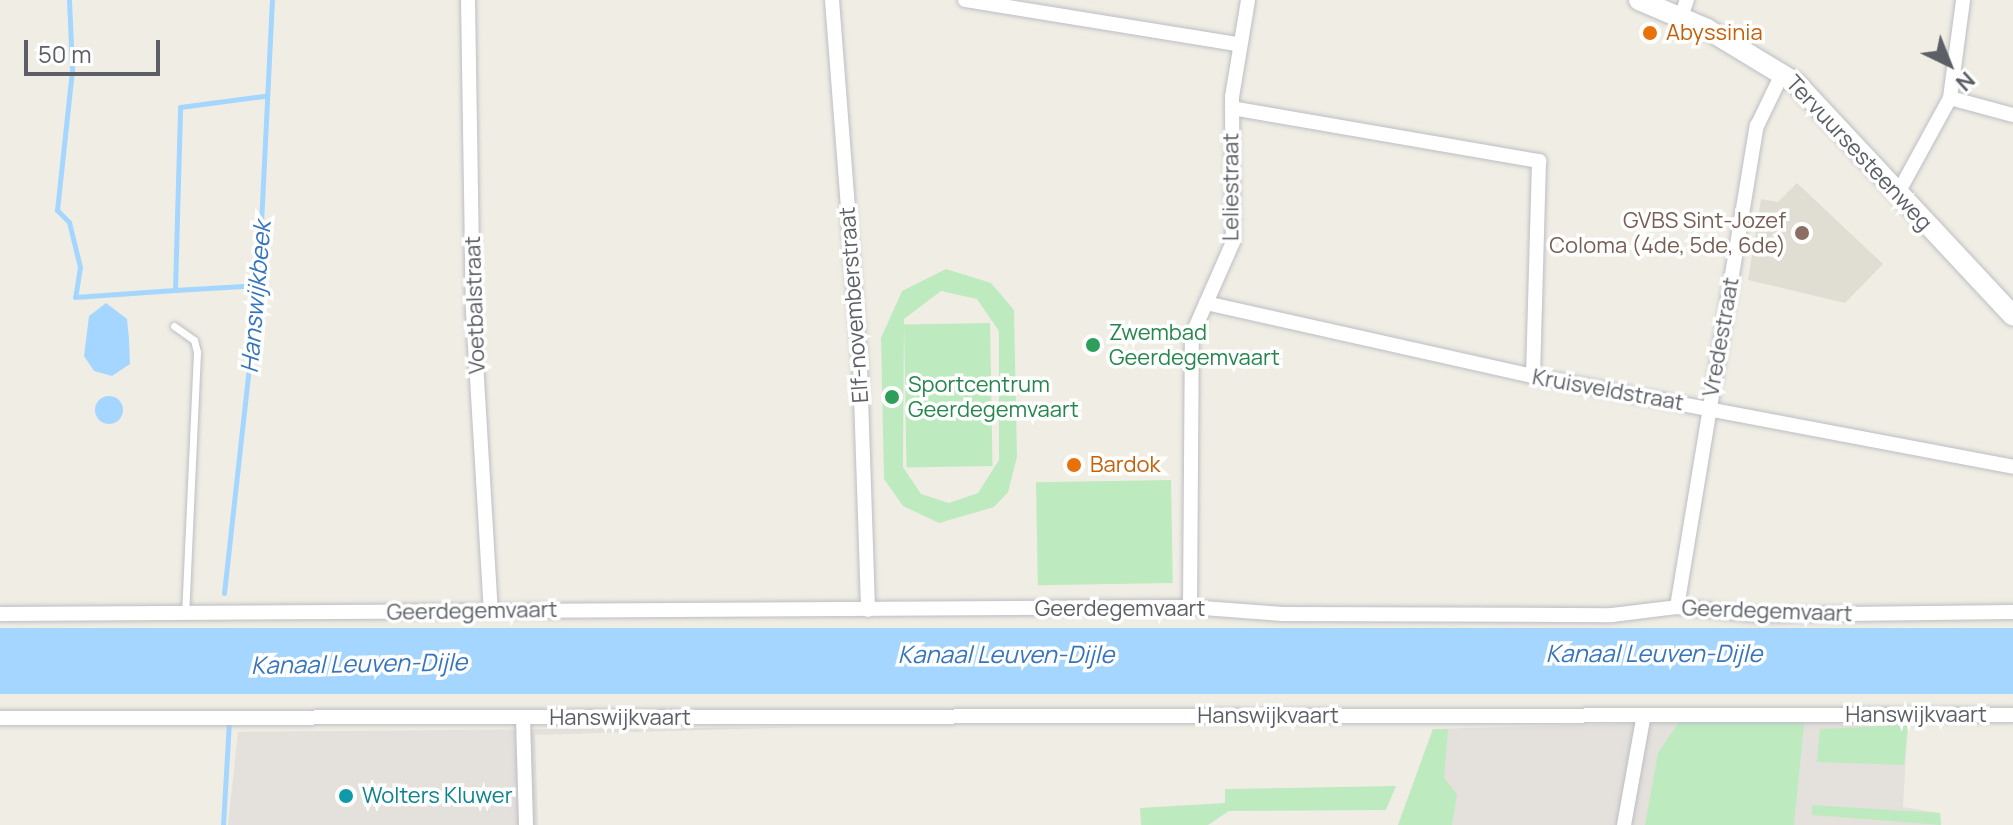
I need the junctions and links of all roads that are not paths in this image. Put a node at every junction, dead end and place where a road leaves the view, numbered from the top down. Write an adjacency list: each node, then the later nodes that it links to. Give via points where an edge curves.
1 (468, 0): 22 (street, Voetbalstraat, via 473,311)
2 (832, 0): 23 (street, Elf-novemberstraat, via 860,366)
3 (965, 0): 8 (street)
4 (1248, 0): 8 (street, Leliestraat)
5 (1639, 0): 7 (street, Tervuursesteenweg)
6 (1963, 0): 10 (street)
7 (1684, 8): 9 (street, Tervuursesteenweg)
8 (1237, 44): 11 (street, Leliestraat)
9 (1783, 72): 13 (street, Tervuursesteenweg); 18 (street, Vredestraat, via 1757,126)
10 (1950, 98): 12 (street); 13 (street)
11 (1232, 108): 14 (street, Leliestraat, via 1233,242); 17 (street, via 1539,161)
12 (2013, 115)
13 (1898, 193): 15 (street, Tervuursesteenweg)
14 (1206, 303): 17 (street, Kruisveldstraat); 20 (street, Leliestraat, via 1192,335)
15 (2013, 316)
16 (174, 326): 26 (lane, via 194,340 197,352)
17 (1533, 376): 18 (street, Kruisveldstraat)
18 (1709, 408): 19 (street, Kruisveldstraat); 21 (street, Vredestraat)
19 (2013, 467)
20 (1190, 607): 21 (street, Geerdegemvaart, via 1612,615); 23 (street, Geerdegemvaart)
21 (1677, 607): 24 (street, Geerdegemvaart, via 1760,615)
22 (491, 610): 23 (street, Geerdegemvaart); 26 (street, Geerdegemvaart)
23 (868, 610)
24 (2013, 612)
25 (0, 614): 26 (street, Geerdegemvaart)
26 (185, 614)
27 (2013, 715): 30 (street, Hanswijkvaart)
28 (0, 718): 29 (street, Hanswijkvaart, via 424,712)
29 (523, 718): 30 (street, Hanswijkvaart); 31 (street)
30 (1643, 719): 32 (street)
31 (526, 825)
32 (1624, 825)

